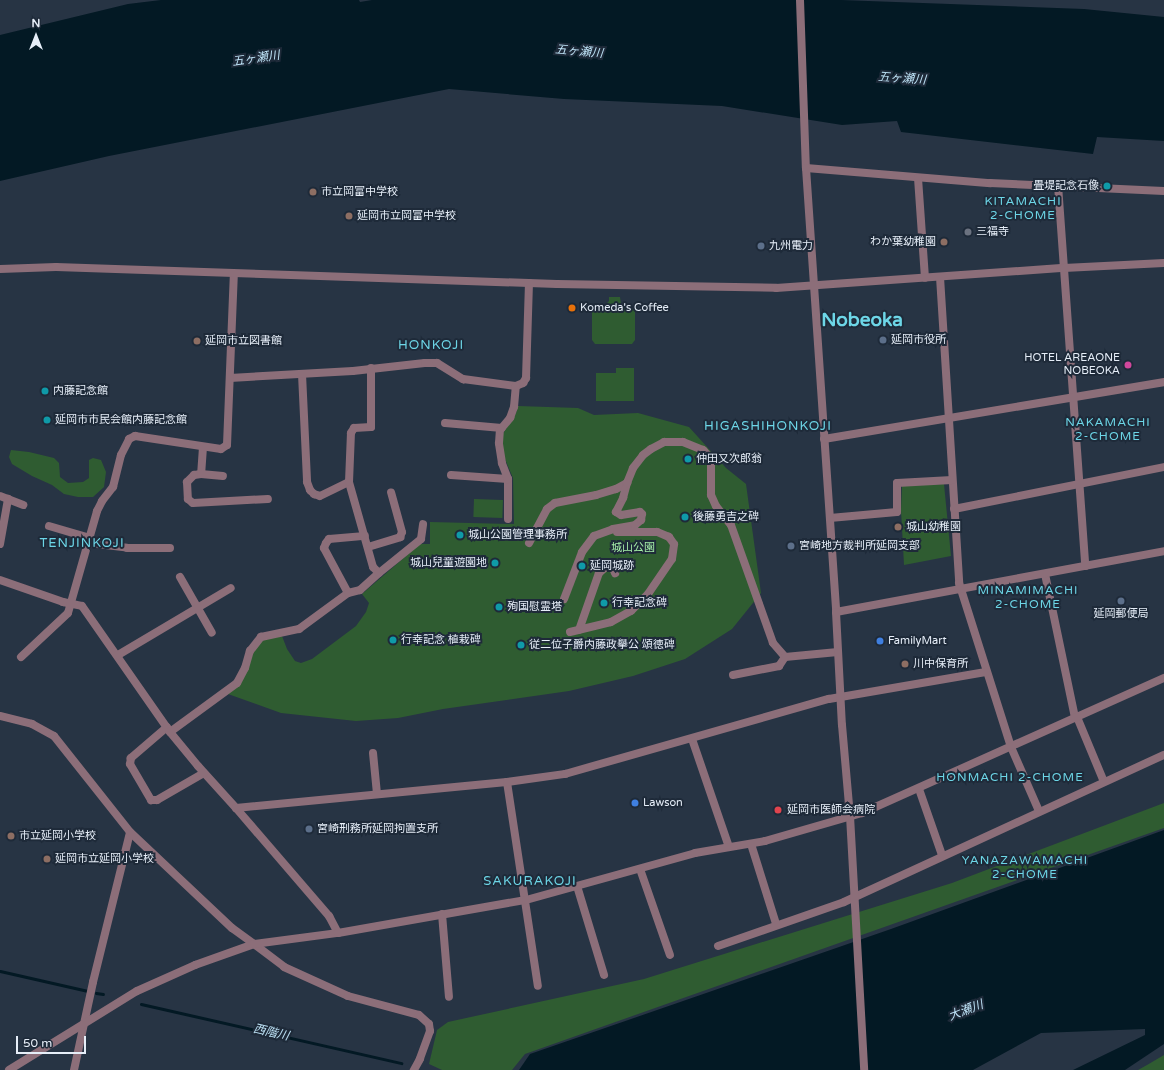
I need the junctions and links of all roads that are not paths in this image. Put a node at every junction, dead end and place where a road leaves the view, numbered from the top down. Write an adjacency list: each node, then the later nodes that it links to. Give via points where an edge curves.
1 (800, 0): 2 (street)
2 (806, 168): 3 (street); 13 (street)
3 (918, 178): 4 (street); 11 (street)
4 (1058, 185): 5 (street); 7 (street)
5 (1164, 190)
6 (1164, 263): 7 (street)
7 (1064, 268): 10 (street); 19 (street)
8 (0, 270): 9 (street, via 56,267)
9 (234, 274): 12 (street); 16 (street)
10 (940, 276): 11 (street); 20 (street)
11 (925, 278): 13 (street)
12 (529, 283): 13 (street, via 776,288); 18 (street, via 526,378 523,383)
13 (814, 286): 23 (street)
14 (370, 368): 15 (street); 18 (street, via 437,363 463,379); 31 (street, via 370,427 354,428 351,433)
15 (302, 374): 16 (street); 31 (street, via 309,486 314,494 320,496)
16 (230, 378): 24 (street, via 226,445 221,449)
17 (1164, 382): 19 (street)
18 (516, 386): 22 (street, via 514,407)
19 (1073, 398): 20 (street); 33 (street)
20 (948, 418): 23 (street); 30 (street)
21 (445, 423): 22 (street)
22 (502, 428): 29 (street, via 500,449)
23 (824, 439): 39 (street)
24 (203, 447): 26 (street); 45 (street, via 135,436 129,439 121,455 113,487 98,511)
25 (1164, 467): 33 (street)
26 (201, 474): 28 (street); 36 (street, via 194,475 187,482 188,499 192,503)
27 (452, 475): 29 (street)
28 (223, 476)
29 (508, 479): 40 (street)
30 (952, 480): 38 (street); 39 (street, via 897,483 897,512)
31 (349, 482): 44 (street)
32 (627, 483): 43 (street, via 616,512 621,515 640,512 641,520 635,525); 46 (street, via 596,495 555,503 547,509); 70 (street, via 633,468 643,455 664,442 683,442 703,450 711,458 712,495 716,506 731,525 773,643)
33 (1080, 484): 38 (street); 51 (street)
34 (390, 492): 49 (street, via 402,532 400,537)
35 (4, 498): 37 (street); 47 (street)
36 (268, 499)
37 (23, 505)
38 (954, 509): 58 (street)
39 (830, 518): 63 (street)
40 (508, 519)
41 (423, 524): 52 (street, via 421,539)
42 (49, 526): 45 (street)
43 (597, 535): 60 (street, via 582,552); 64 (street, via 616,532 657,532 673,541 674,554 658,581 637,606 611,622)
44 (365, 536): 49 (street); 59 (street, via 329,539 324,548)
45 (90, 540): 48 (street, via 127,548); 61 (street)
46 (528, 543)
47 (0, 544)
48 (170, 548)
49 (368, 548): 52 (street, via 373,567)
50 (1164, 551): 51 (street)
51 (1085, 566): 54 (street)
52 (379, 573): 59 (street, via 360,590)
53 (616, 573): 64 (street, via 612,566 607,566 599,573)
54 (1045, 574): 58 (street); 76 (street)
55 (180, 577): 62 (street)
56 (0, 580): 61 (street)
57 (231, 588): 62 (street)
58 (961, 589): 63 (street); 71 (street)
59 (348, 593): 77 (street, via 299,630 261,637 250,651 237,683)
60 (564, 599)
61 (72, 603): 68 (street, via 82,606); 69 (street, via 68,613)
62 (197, 608): 66 (street); 68 (street)
63 (836, 612): 67 (street)
64 (579, 630): 65 (street)
65 (570, 632)
66 (212, 633)
67 (838, 652): 70 (street); 74 (street)
68 (118, 655): 77 (street)
69 (21, 657)
70 (785, 657): 72 (street, via 780,666)
71 (986, 672): 74 (street); 79 (street)
72 (733, 675)
73 (1164, 678): 76 (street)
74 (840, 697): 78 (street); 89 (street)
75 (0, 716): 90 (street, via 32,724 54,736)
76 (1076, 717): 79 (street); 84 (street)
77 (169, 730): 82 (street); 82 (street, via 130,758 130,764 151,800 157,800)
78 (692, 739): 83 (street, via 565,774); 92 (street)
79 (1011, 747): 85 (street); 88 (street)
80 (373, 753): 86 (street)
81 (1164, 755): 84 (street)
82 (204, 772): 87 (street)
83 (507, 782): 86 (street); 97 (street)
84 (1104, 782): 88 (street)
85 (919, 789): 89 (street, via 862,814); 93 (street)
86 (376, 794): 87 (street)
87 (236, 808): 100 (street, via 329,916)
88 (1039, 811): 93 (street)
89 (850, 816): 91 (street); 96 (street)
90 (130, 832): 101 (street, via 232,928); 107 (street)
91 (751, 844): 92 (street); 99 (street)
92 (729, 847): 94 (street, via 695,853)
93 (942, 856): 96 (street)
94 (640, 869): 95 (street); 103 (street)
95 (577, 886): 97 (street); 104 (street)
96 (853, 896): 99 (street, via 838,904); 111 (street)
97 (526, 900): 98 (street); 105 (street)
98 (442, 914): 100 (street); 106 (street)
99 (776, 924): 102 (street)
100 (338, 933): 101 (street)
101 (254, 944): 107 (street, via 195,964 137,991); 110 (street, via 284,967 348,996 419,1015 429,1024 430,1031)
102 (718, 946)
103 (670, 955)
104 (604, 975)
105 (538, 986)
106 (449, 997)
107 (85, 1022): 108 (street); 109 (street)
108 (9, 1070)
109 (74, 1070)
110 (414, 1070)
111 (864, 1070)

